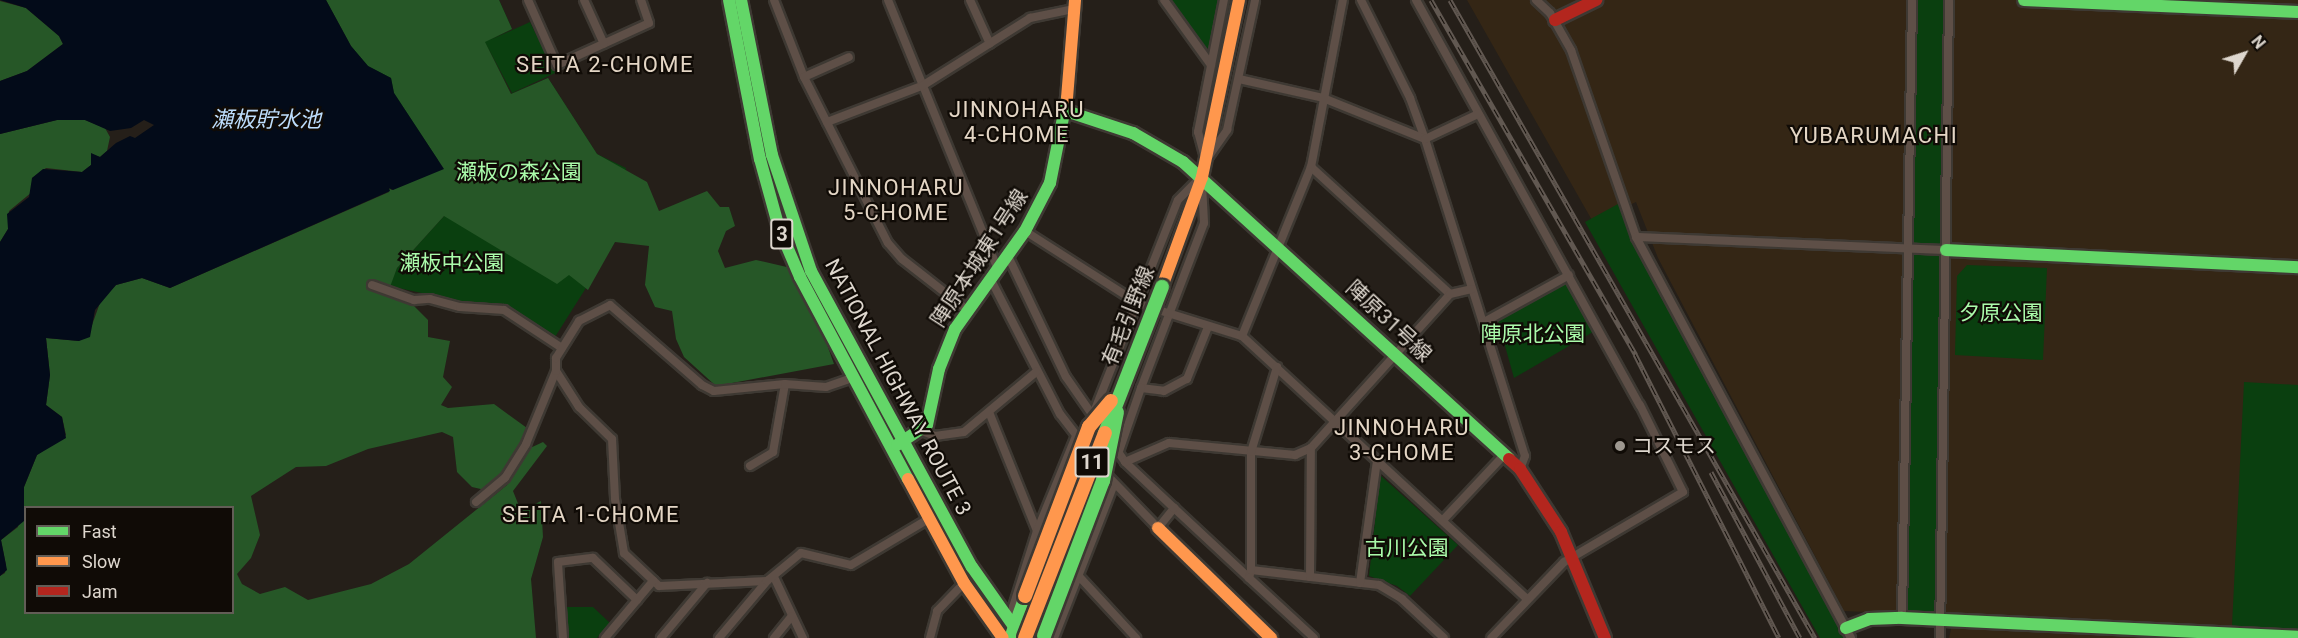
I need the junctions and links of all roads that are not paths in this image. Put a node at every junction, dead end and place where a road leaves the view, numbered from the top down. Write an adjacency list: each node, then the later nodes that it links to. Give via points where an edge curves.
1 (528, 0): 24 (street, via 557,65)
2 (584, 0): 24 (street)
3 (640, 0): 24 (street, via 649,22)
4 (729, 0): 62 (main road, NATIONAL HIGHWAY ROUTE 3 / 3, via 760,159 779,228)
5 (741, 0): 71 (main road, NATIONAL HIGHWAY ROUTE 3 / 3, via 772,155 811,272)
6 (774, 0): 28 (street)
7 (888, 0): 30 (street)
8 (970, 0): 25 (street)
9 (1164, 0): 27 (street)
10 (1224, 0): 27 (street)
11 (1255, 0): 29 (street)
12 (1343, 0): 31 (street)
13 (1362, 0): 35 (street, via 1410,98)
14 (1416, 0): 33 (street)
15 (1536, 0): 23 (street)
16 (1596, 0): 23 (main road)
17 (1912, 0): 42 (street)
18 (1949, 0): 43 (street)
19 (2024, 0): 22 (main road)
20 (1239, 2): 36 (main road, 有毛引野線 / 11)
21 (1074, 5): 25 (street, via 1030,18); 32 (main road, 陣原本城東1号線)
22 (2298, 12)
23 (1555, 20): 40 (street, via 1571,50)
24 (604, 44)
25 (990, 44): 30 (street)
26 (849, 57): 28 (street)
27 (1210, 65): 36 (street, via 1198,132)
28 (804, 77): 34 (street)
29 (1239, 79): 31 (street); 36 (street, via 1227,130)
30 (922, 86): 34 (street); 46 (street)
31 (1323, 98): 35 (street); 37 (street)
32 (1066, 111): 38 (main road, 陣原31号線, via 1133,133); 39 (main road, 陣原本城東1号線, via 1050,183)
33 (1478, 114): 35 (street); 47 (street)
34 (827, 122): 52 (street, via 888,243 902,259)
35 (1425, 139): 49 (street)
36 (1206, 160): 38 (main road, 有毛引野線 / 11)
37 (1311, 167): 41 (street); 50 (street)
38 (1202, 177): 41 (main road, 陣原31号線); 51 (street, via 1178,200); 53 (street, via 1204,223); 65 (main road, 有毛引野線 / 11, bridge)
39 (1025, 231): 44 (main road, 陣原本城東1号線); 51 (street)
40 (1636, 237): 42 (street); 102 (street)
41 (1277, 246): 56 (street); 58 (main road, 陣原31号線)
42 (1908, 249): 43 (street); 99 (street)
43 (1946, 250): 45 (main road); 100 (street)
44 (1007, 254): 46 (main road, 陣原本城東1号線); 67 (street, via 1066,377)
45 (2298, 267)
46 (993, 273): 52 (main road, 陣原本城東1号線); 61 (street)
47 (1569, 275): 54 (street); 87 (street, via 1683,492)
48 (372, 285): 57 (street, via 414,300 430,298 460,307 504,310)
49 (1471, 289): 50 (street); 54 (street)
50 (1450, 294): 58 (street)
51 (1139, 304): 53 (street); 67 (street)
52 (966, 309): 69 (main road, 陣原本城東1号線, via 945,350 929,418)
53 (1167, 315): 55 (street); 64 (street)
54 (1484, 322): 79 (street, via 1525,456)
55 (1208, 327): 56 (street); 64 (street, via 1187,379 1164,392)
56 (1242, 336): 59 (street)
57 (562, 348): 60 (street, via 556,358); 63 (street, via 579,321 610,304 702,385 714,391)
58 (1395, 355): 68 (street); 75 (main road, 陣原31号線)
59 (1277, 368): 68 (street); 73 (street)
60 (556, 371): 81 (street, via 521,453 505,478); 92 (street, via 579,407 612,439 615,499 624,553)
61 (1036, 372): 66 (street); 70 (street)
62 (852, 378): 63 (street, via 826,387); 71 (main road, NATIONAL HIGHWAY ROUTE 3 / 3)
63 (785, 384): 78 (street, via 773,452)
64 (1141, 388): 74 (street)
65 (1119, 392): 101 (main road, bridge, via 1089,427); 104 (main road, bridge, via 1112,450 1103,481); 114 (main road, 有毛引野線 / 11, bridge)
66 (989, 412): 69 (street, via 964,432 935,436); 86 (street)
67 (1092, 417): 74 (street)
68 (1335, 421): 72 (street); 76 (street)
69 (922, 431): 71 (main road)
70 (1076, 436): 80 (street); 86 (street)
71 (897, 445): 83 (main road, NATIONAL HIGHWAY ROUTE 3 / 3); 101 (main road, NATIONAL HIGHWAY ROUTE 3 / 3)
72 (1311, 448): 73 (street, via 1295,455); 90 (street)
73 (1251, 452): 77 (street, via 1169,443 1151,447); 89 (street)
74 (1118, 454): 77 (street)
75 (1504, 456): 79 (main road, 陣原31号線); 84 (street)
76 (1377, 460): 84 (street); 95 (street)
77 (1125, 462): 82 (street)
78 (750, 466)
79 (1520, 469): 87 (main road, 陣原31号線, via 1551,512)
80 (1114, 484): 85 (street); 88 (street)
81 (476, 502)
82 (1174, 508): 85 (street); 89 (street)
83 (930, 518): 91 (street, via 851,565 801,553); 94 (main road, NATIONAL HIGHWAY ROUTE 3 / 3)
84 (1443, 520): 96 (street)
85 (1158, 528): 103 (main road)
86 (1038, 531): 88 (street); 101 (street, via 1013,608)
87 (1572, 556): 96 (street); 119 (main road, 陣原31号線)
88 (1080, 572): 104 (street); 115 (street)
89 (1250, 574): 90 (street); 116 (street)
90 (1310, 577): 95 (street)
91 (771, 579): 93 (street); 98 (street); 109 (street)
92 (653, 581): 93 (street, via 660,586); 97 (street)
93 (707, 583): 108 (street)
94 (964, 583): 112 (street, via 938,610); 113 (main road, NATIONAL HIGHWAY ROUTE 3 / 3)
95 (1360, 583): 117 (street, via 1389,589)
96 (1527, 599): 118 (street)
97 (637, 600): 106 (street, via 593,558 558,562); 107 (street)
98 (792, 616): 110 (street); 111 (street)
99 (1902, 618): 100 (main road); 102 (main road, via 1869,618)
100 (1940, 620): 105 (main road); 120 (street)
101 (1012, 632): 114 (main road, NATIONAL HIGHWAY ROUTE 3 / 3)
102 (1848, 633)
103 (1264, 636)
104 (1047, 637)
105 (2298, 637)
106 (563, 638)
107 (605, 638)
108 (661, 638)
109 (719, 638)
110 (774, 638)
111 (803, 638)
112 (930, 638)
113 (1003, 638)
114 (1023, 638)
115 (1136, 638)
116 (1314, 638)
117 (1444, 638)
118 (1491, 638)
119 (1605, 638)
120 (1940, 638)

